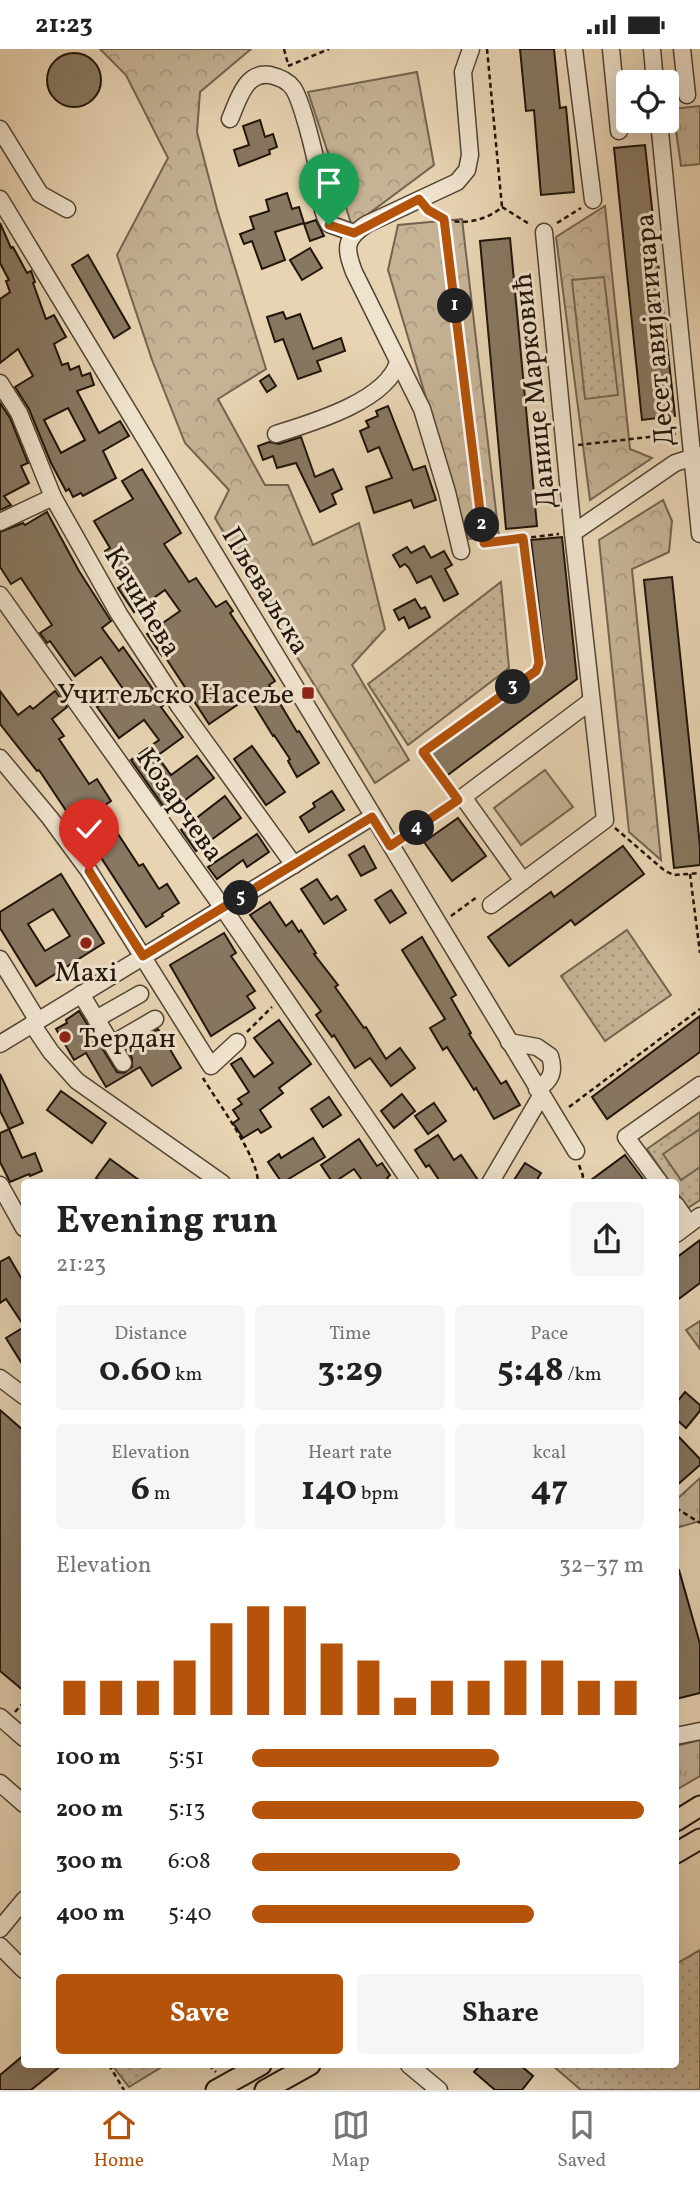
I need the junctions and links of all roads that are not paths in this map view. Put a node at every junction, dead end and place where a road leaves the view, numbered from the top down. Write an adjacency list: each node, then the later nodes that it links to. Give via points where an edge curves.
1 (471, 49): 16 (street, via 463,72 470,155 467,170 457,182)
2 (574, 49): 13 (street)
3 (611, 49): 8 (street)
4 (652, 49): 6 (street)
5 (682, 49): 7 (street)
6 (654, 70)
7 (687, 95)
8 (616, 100)
9 (230, 119): 16 (street, via 252,79 265,74 287,82 297,96 317,169 322,213 329,225)
10 (0, 129): 14 (street, via 40,194)
11 (660, 133): 20 (street, Десет авијатичара)
12 (0, 199): 29 (street, Пљеваљска)
13 (593, 200)
14 (67, 209)
15 (544, 232): 23 (street, Данице Марковић)
16 (354, 233): 17 (street, via 347,249 354,272)
17 (398, 362): 19 (street, via 384,385 336,414); 25 (street, via 430,431)
18 (0, 383): 21 (street, Качићева, via 19,414)
19 (276, 435)
20 (696, 456): 23 (street, via 675,463); 24 (street, Десет авијатичара)
21 (53, 496): 22 (street); 30 (street, Качићева, via 143,652)
22 (0, 523)
23 (573, 533): 27 (street, Данице Марковић)
24 (700, 534)
25 (461, 551)
26 (0, 595): 33 (street, Козарчева)
27 (591, 701): 31 (street, Данице Марковић, via 605,820); 31 (street, via 463,797)
28 (0, 758): 34 (street, via 77,855)
29 (372, 817): 30 (street); 42 (street, Пљеваљска)
30 (294, 865): 33 (street)
31 (523, 881): 32 (street)
32 (486, 899)
33 (223, 908): 34 (street); 50 (street, Козарчева)
34 (143, 956): 36 (street); 41 (street, via 211,1066)
35 (0, 959): 40 (street)
36 (81, 994): 38 (street); 40 (street)
37 (140, 994): 38 (street)
38 (96, 1019): 44 (street)
39 (155, 1020): 44 (street)
40 (35, 1023): 43 (street); 49 (street, via 51,1052 77,1081)
41 (237, 1042)
42 (509, 1042): 47 (street, Пљеваљска); 47 (street, via 537,1047 550,1056 553,1072)
43 (0, 1044)
44 (112, 1044): 45 (street)
45 (123, 1063)
46 (700, 1085): 52 (street, via 626,1137)
47 (539, 1093): 48 (street, Пљеваљска); 51 (street)
48 (576, 1151)
49 (216, 1179)
50 (408, 1179)
51 (492, 1179)
52 (657, 1179)
53 (0, 1185): 56 (street)
54 (679, 1207): 55 (street)
55 (695, 1220): 57 (street)
56 (21, 1224)
57 (679, 1232)
58 (0, 1378): 59 (street)
59 (21, 1394)
60 (7, 1715): 62 (street)
61 (700, 1731): 63 (street)
62 (21, 1734)
63 (679, 1735)
64 (0, 1783): 65 (street)
65 (21, 1801)
66 (700, 1806): 67 (main road)
67 (679, 1819)
68 (700, 1839): 69 (main road)
69 (679, 1851)
70 (21, 1903): 71 (street)
71 (0, 1930)
72 (0, 1946): 73 (street)
73 (21, 1968)
74 (253, 2068): 77 (main road)
75 (305, 2068): 78 (main road)
76 (413, 2068): 79 (street)
77 (216, 2081)
78 (265, 2090)
79 (439, 2090)

